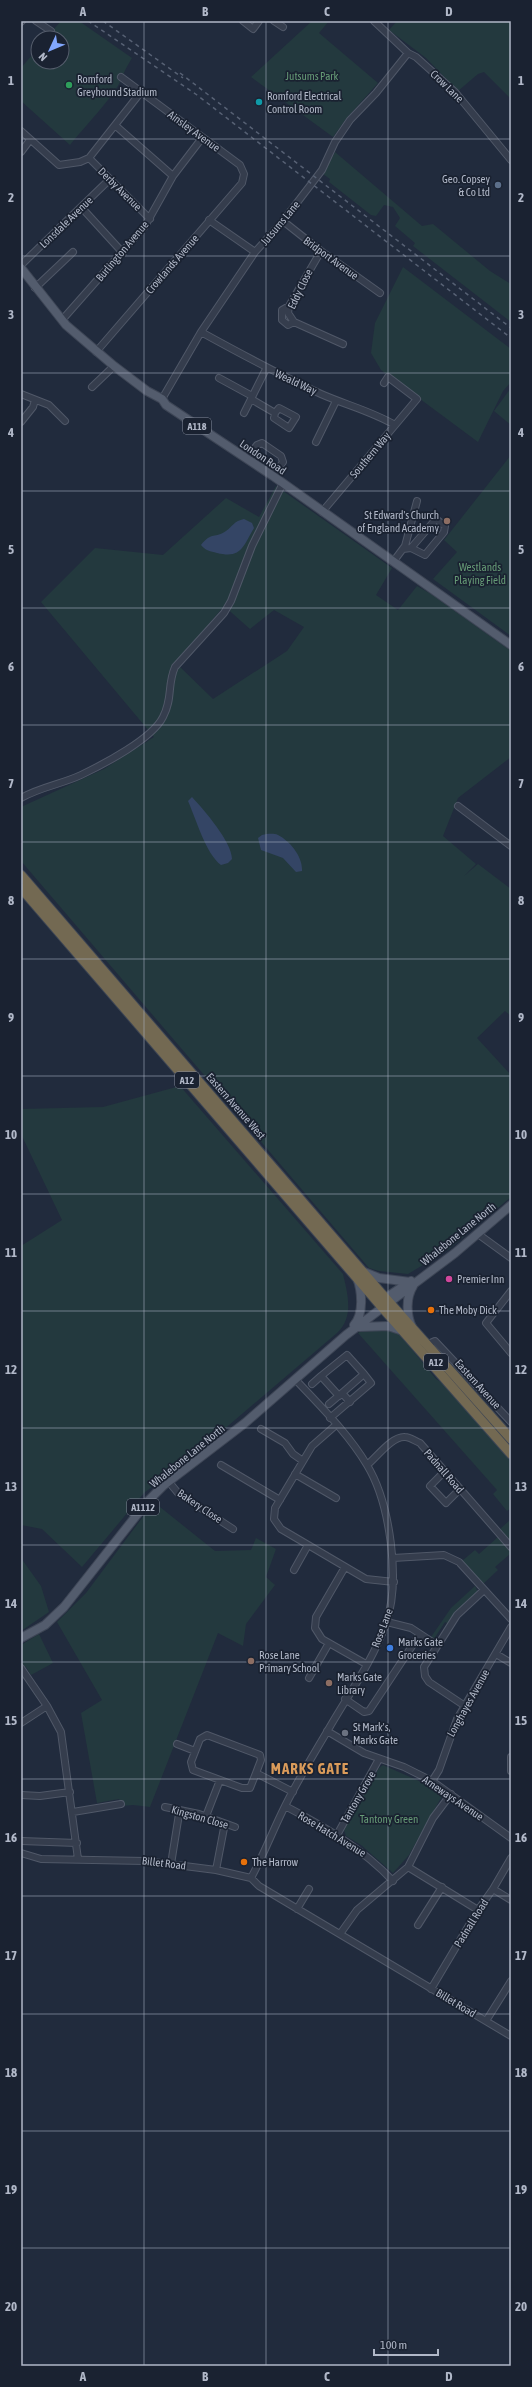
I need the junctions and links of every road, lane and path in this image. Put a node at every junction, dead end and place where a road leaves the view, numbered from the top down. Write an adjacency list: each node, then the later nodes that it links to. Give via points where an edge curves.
1 (36, 21): 7 (street)
2 (243, 21): 3 (street, via 253,29)
3 (259, 21)
4 (274, 21): 6 (street)
5 (374, 21): 8 (street, Crow Lane)
6 (283, 27)
7 (50, 30)
8 (408, 53): 17 (street, Crow Lane, via 455,92); 24 (street, Jutsums Lane, via 350,120 335,142 322,170)
9 (121, 77): 10 (street, Ainsley Avenue)
10 (141, 92): 11 (street); 13 (street, Ainsley Avenue)
11 (116, 126): 16 (street); 19 (street)
12 (21, 131): 14 (street)
13 (202, 138): 18 (street, Ainsley Avenue, via 240,165); 19 (street, Burlington Avenue)
14 (30, 140): 15 (street); 16 (street, via 59,165)
15 (21, 152)
16 (89, 158): 20 (street, Derby Avenue)
17 (511, 160)
18 (244, 174): 23 (street, Crowlands Avenue, via 242,183)
19 (173, 176): 22 (street, Burlington Avenue)
20 (110, 179): 21 (street, Lonsdale Avenue); 22 (street, Derby Avenue)
21 (82, 208): 28 (street); 29 (street, Lonsdale Avenue)
22 (150, 219): 28 (street, Burlington Avenue)
23 (209, 220): 27 (street); 35 (street, Crowlands Avenue)
24 (283, 221): 25 (street, Bridport Avenue); 27 (street, Jutsums Lane)
25 (321, 251): 31 (street, Bridport Avenue); 34 (street, Eddy Close, via 289,306 288,313 294,322)
26 (73, 252): 30 (street)
27 (255, 252): 33 (street, Jutsums Lane)
28 (123, 253): 32 (street, Burlington Avenue)
29 (21, 267): 30 (main road, London Road / A118)
30 (35, 288): 32 (main road, London Road / A118)
31 (380, 293)
32 (62, 320): 35 (main road, London Road / A118)
33 (201, 332): 37 (street, Weald Way); 43 (street, Jutsums Lane)
34 (343, 344)
35 (96, 352): 36 (main road, London Road / A118)
36 (114, 366): 40 (street); 43 (main road, London Road / A118)
37 (266, 369): 42 (street); 45 (street, Weald Way)
38 (219, 378): 42 (street)
39 (384, 383): 50 (street, Southern Way, via 388,377 417,399)
40 (92, 387)
41 (21, 394): 44 (street)
42 (252, 398): 46 (street); 47 (street)
43 (162, 399): 52 (main road, London Road / A118, via 166,405)
44 (35, 400): 48 (street, via 49,405); 49 (street, via 33,407)
45 (336, 400): 50 (street, Weald Way, via 362,408); 51 (street)
46 (244, 413)
47 (275, 413)
48 (65, 421)
49 (21, 422)
50 (394, 426): 56 (street, Southern Way)
51 (316, 442)
52 (247, 458): 53 (main road, London Road / A118); 53 (street, via 257,445 262,443 281,456 283,462)
53 (273, 476): 54 (main road, London Road / A118)
54 (283, 483): 56 (main road, London Road / A118); 61 (street, via 252,546 224,613 175,667 171,675 171,698 153,732 80,775)
55 (417, 501): 58 (street)
56 (322, 512): 59 (main road, London Road / A118)
57 (411, 548): 57 (street, via 436,519 445,526 444,532 425,555); 58 (street)
58 (403, 549): 59 (street)
59 (394, 562): 60 (main road, London Road / A118)
60 (511, 645)
61 (21, 798)
62 (458, 806): 63 (street)
63 (511, 845)
64 (21, 875): 67 (highway, Eastern Avenue West / A12)
65 (21, 888): 70 (highway, Eastern Avenue West / A12)
66 (511, 1205): 68 (main road, Whalebone Lane North / A1112)
67 (320, 1222): 71 (highway, Eastern Avenue West / A12); 74 (highway, A12)
68 (478, 1234): 69 (street); 72 (main road, Whalebone Lane North / A1112)
69 (511, 1258)
70 (352, 1272): 74 (highway, Eastern Avenue West / A12); 75 (main road, via 359,1284 361,1297)
71 (363, 1272): 72 (main road, via 379,1278); 74 (highway, Eastern Avenue West / A12)
72 (414, 1282): 74 (main road, Whalebone Lane North / A1112); 76 (main road, via 408,1303)
73 (511, 1291): 79 (street, via 486,1323)
74 (384, 1303): 75 (main road, Whalebone Lane North / A1112); 76 (highway, Eastern Avenue / A12); 76 (highway, Eastern Avenue / A12); 89 (highway, A12, via 469,1401)
75 (355, 1327): 76 (main road, A1112, via 388,1326); 83 (main road, Whalebone Lane North / A1112)
76 (409, 1332): 77 (highway, Eastern Avenue / A12); 89 (highway, Eastern Avenue / A12)
77 (426, 1345): 90 (street, Eastern Avenue, via 435,1341); 93 (highway, Eastern Avenue / A12)
78 (342, 1349): 80 (street)
79 (511, 1353)
80 (347, 1355): 81 (street); 82 (street)
81 (364, 1374): 85 (street); 86 (street, via 371,1383)
82 (322, 1376): 84 (street); 85 (street)
83 (295, 1378): 88 (street, Rose Lane); 100 (main road, Whalebone Lane North / A1112, via 245,1424)
84 (312, 1384)
85 (340, 1395): 86 (street); 87 (street)
86 (350, 1402): 88 (street)
87 (329, 1404)
88 (330, 1418): 91 (street, Rose Lane)
89 (482, 1421): 94 (highway, Eastern Avenue / A12)
90 (511, 1422)
91 (336, 1425): 95 (street, via 317,1441); 97 (street, Rose Lane)
92 (261, 1429): 95 (street, via 285,1443 293,1454)
93 (511, 1439)
94 (511, 1454)
95 (303, 1461): 99 (street)
96 (221, 1465): 103 (street)
97 (367, 1465): 98 (street, Padnall Road, via 393,1442 407,1437 420,1443); 107 (street, Rose Lane, via 379,1493)
98 (445, 1471): 101 (street, Padnall Road); 101 (street, via 430,1486 446,1503)
99 (295, 1474): 102 (street); 103 (street)
100 (169, 1482): 104 (street, Bakery Close, via 178,1492); 116 (main road, Whalebone Lane North / A1112, via 147,1502 64,1608 45,1625)
101 (460, 1489): 106 (street, Padnall Road)
102 (336, 1498)
103 (280, 1500): 105 (street, via 275,1508 276,1522 281,1529)
104 (233, 1529)
105 (308, 1545): 108 (street); 109 (street)
106 (511, 1547)
107 (392, 1558): 110 (street, Rose Lane); 111 (street, via 444,1555 459,1562)
108 (346, 1567): 110 (street, via 366,1579); 117 (street, via 314,1623 317,1634)
109 (294, 1570)
110 (394, 1582): 113 (street, Rose Lane)
111 (484, 1590): 112 (street); 118 (street, via 457,1615)
112 (511, 1619)
113 (387, 1622): 115 (street, via 408,1627); 121 (street, Rose Lane)
114 (511, 1627): 119 (street, Longhayes Avenue)
115 (420, 1634): 118 (street); 124 (street, via 369,1711 364,1712)
116 (21, 1638)
117 (329, 1643): 121 (street); 123 (street)
118 (437, 1645): 126 (street, via 424,1665 425,1676)
119 (496, 1654): 120 (street); 126 (street, Longhayes Avenue)
120 (511, 1663)
121 (366, 1664): 124 (street, Rose Lane)
122 (21, 1668): 125 (street)
123 (309, 1678)
124 (345, 1700): 128 (street, Rose Lane)
125 (47, 1706): 127 (street); 137 (street, via 61,1732)
126 (465, 1706): 136 (street, Longhayes Avenue, via 451,1731 439,1770)
127 (21, 1723)
128 (327, 1731): 132 (street, Arneways Avenue); 138 (street, Rose Lane)
129 (177, 1744): 130 (street)
130 (195, 1751): 134 (street, via 200,1738 207,1735 260,1755 261,1760); 135 (street, via 191,1768)
131 (511, 1757): 133 (street)
132 (380, 1760): 136 (street, Arneways Avenue, via 404,1767); 149 (street, Tantony Grove)
133 (511, 1771)
134 (256, 1773): 135 (street, via 248,1789); 138 (street)
135 (220, 1780): 146 (street)
136 (432, 1781): 139 (street, Arneways Avenue)
137 (70, 1792): 140 (street, via 40,1796); 144 (street)
138 (293, 1792): 142 (street, Rose Lane)
139 (451, 1794): 150 (street, Arneways Avenue); 157 (street, via 433,1818)
140 (21, 1795)
141 (121, 1804): 144 (street)
142 (285, 1806): 149 (street, Rose Hatch Avenue); 159 (street, Rose Lane)
143 (166, 1807): 146 (street, Kingston Close)
144 (73, 1812): 152 (street)
145 (179, 1814): 156 (street)
146 (206, 1816): 147 (street, Kingston Close)
147 (235, 1827)
148 (224, 1828): 158 (street)
149 (337, 1835): 160 (street, Rose Hatch Avenue, via 367,1855)
150 (511, 1838)
151 (21, 1841): 152 (street)
152 (77, 1842): 155 (street)
153 (21, 1853): 155 (street, Billet Road, via 42,1859)
154 (511, 1858): 163 (street, Padnall Road)
155 (78, 1859): 156 (street, Billet Road, via 139,1860)
156 (171, 1864): 158 (street, Billet Road)
157 (408, 1867): 160 (street); 161 (street)
158 (216, 1870): 159 (street, Billet Road)
159 (251, 1878): 165 (street, Billet Road, via 259,1886)
160 (394, 1881): 168 (street, via 356,1910)
161 (442, 1886): 166 (street); 167 (street)
162 (309, 1888): 165 (street)
163 (493, 1889): 164 (street); 166 (street, Padnall Road)
164 (511, 1900)
165 (297, 1909): 168 (street, Billet Road)
166 (478, 1910): 170 (street, Padnall Road)
167 (418, 1925)
168 (340, 1934): 170 (street, Billet Road)
169 (511, 1981): 171 (street)
170 (431, 1989): 171 (street, Billet Road)
171 (486, 2021): 172 (street, Billet Road)
172 (511, 2036)

